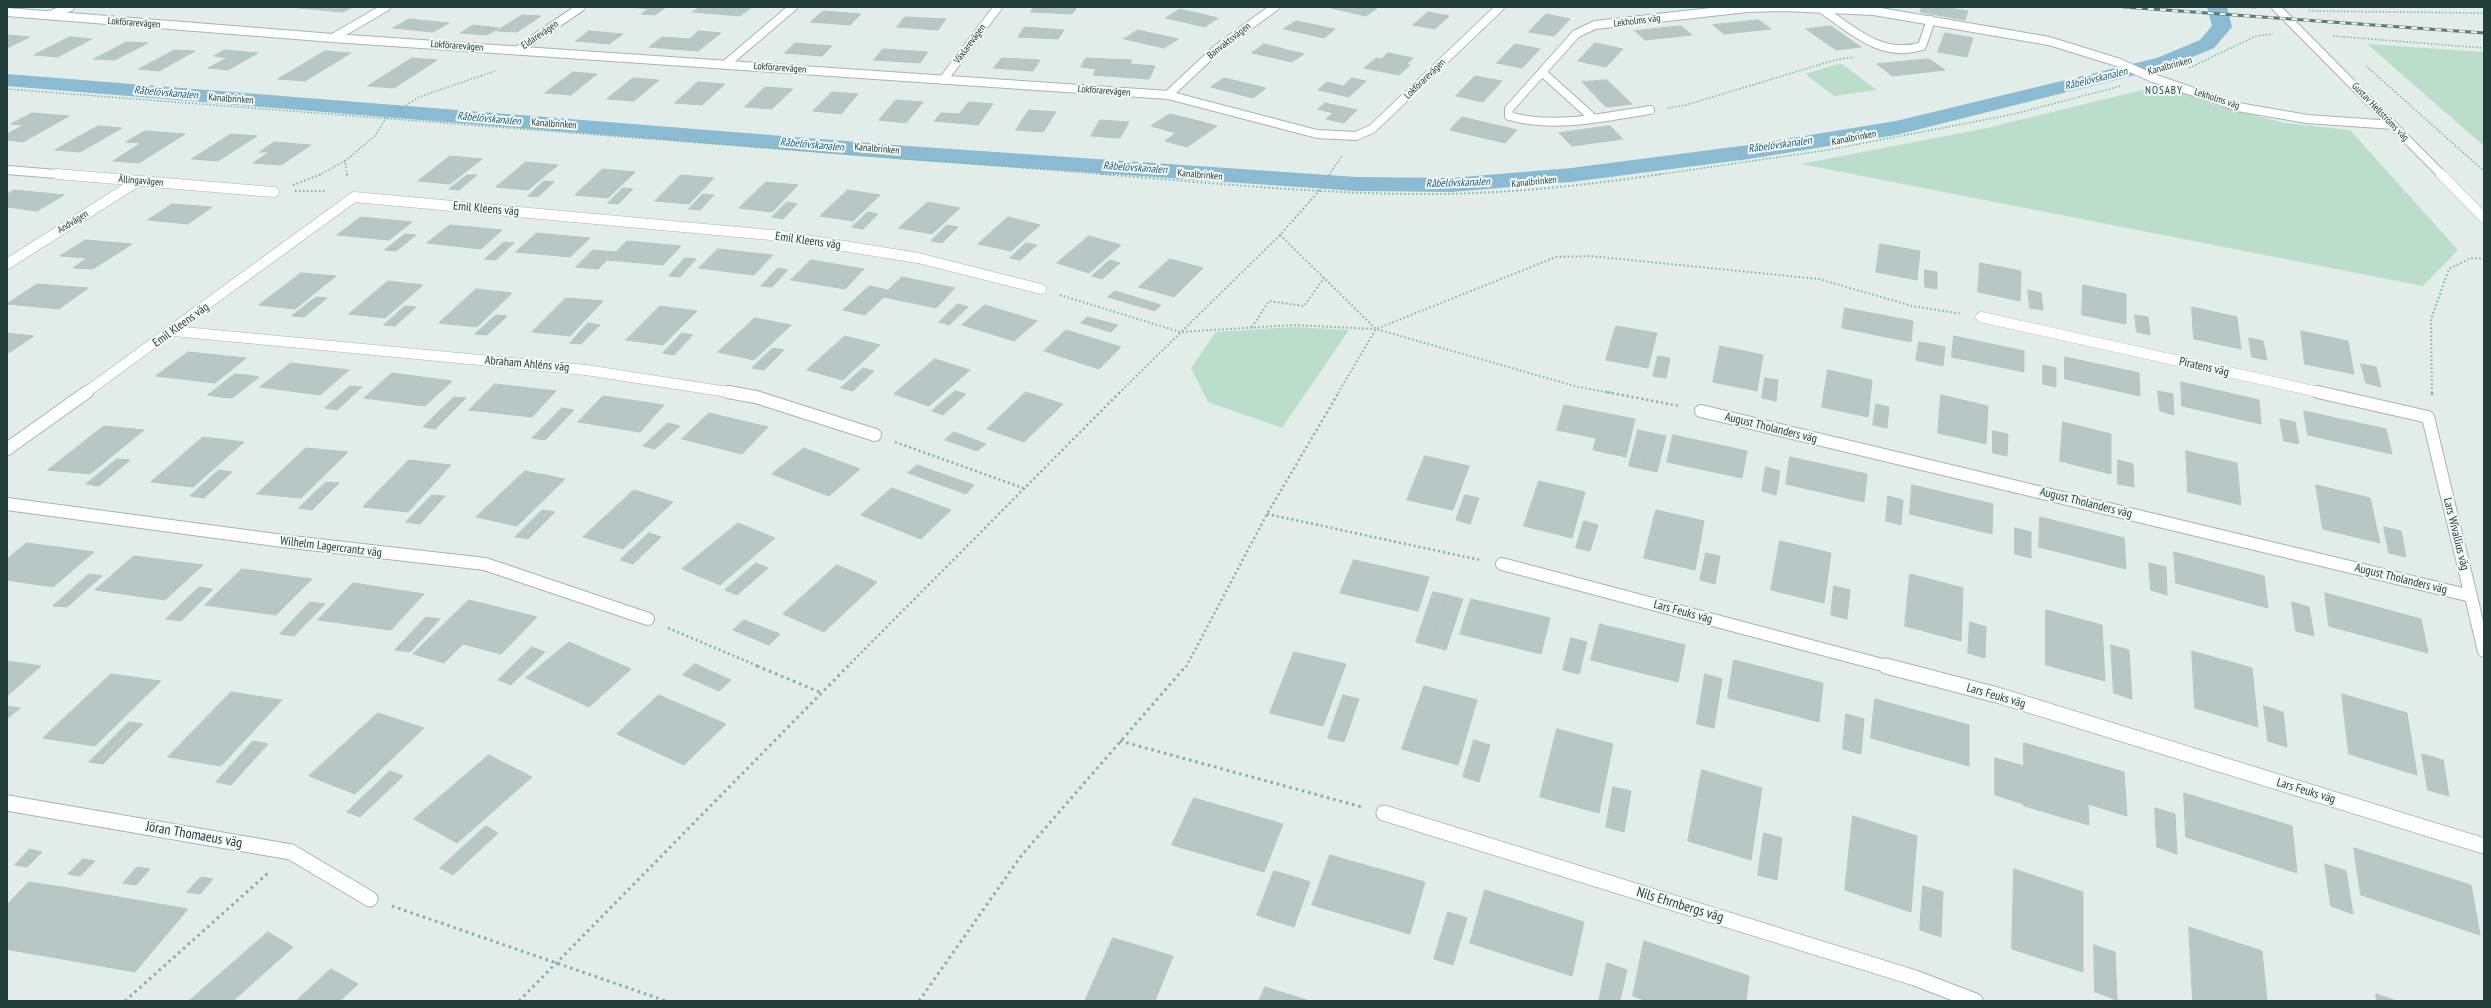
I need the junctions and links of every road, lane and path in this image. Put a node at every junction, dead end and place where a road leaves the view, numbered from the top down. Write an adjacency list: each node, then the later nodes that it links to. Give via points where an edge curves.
1 (70, 7): 13 (street)
2 (386, 7): 16 (street)
3 (581, 7): 19 (street, Eldarevägen)
4 (793, 7): 22 (street)
5 (998, 7): 25 (street, Växlarevägen)
6 (1276, 7): 27 (street, Banvaktsvägen, via 1218,48)
7 (1500, 7): 27 (street, Lokförarevägen, via 1372,129 1356,136 1317,134)
8 (2276, 7): 15 (street, Gustav Hellströms väg)
9 (1822, 9): 14 (street, Lekholms väg, via 1874,11); 20 (street, via 1879,46); 23 (street, Lekholms väg, via 1747,8 1595,26 1576,34)
10 (2306, 11): 12 (path)
11 (7, 12): 13 (street, Lokförarevägen)
12 (2484, 13)
13 (47, 17): 16 (street, Lokförarevägen)
14 (1931, 20): 20 (street, via 1922,46 1913,51); 24 (street, Lekholms väg, via 2049,41 2117,62)
15 (2303, 34): 24 (path, Kanalbrinken, via 2256,36 2198,66); 31 (street, Gustav Hellströms väg)
16 (333, 38): 19 (street, Lokförarevägen)
17 (2338, 41): 18 (path, via 2333,36)
18 (2484, 48)
19 (518, 50): 22 (street, Lokförarevägen); 29 (path, via 494,71 419,97)
20 (1894, 50): 28 (path, via 1835,60 1686,105)
21 (2361, 62): 35 (path)
22 (726, 64): 25 (street, Lokförarevägen)
23 (1542, 72): 30 (street); 30 (street, Lekholms väg, via 1509,109 1509,116 1520,121 1543,123)
24 (2149, 76): 31 (street, Lekholms väg, via 2238,107 2307,119); 38 (path, Kanalbrinken, via 2014,114 1835,149 1656,175 1517,191 1438,194)
25 (943, 80): 27 (street, Lokförarevägen)
26 (7, 89): 29 (path, Kanalbrinken)
27 (1168, 95)
28 (1650, 110): 30 (street, Lekholms väg)
29 (386, 118): 32 (path, via 375,136); 38 (path, Kanalbrinken)
30 (1593, 118)
31 (2392, 125): 40 (street, Gustav Hellströms väg)
32 (345, 161): 37 (path, via 322,174); 39 (path, via 346,175)
33 (7, 170): 36 (street, Ällingavägen)
34 (1332, 170): 38 (path)
35 (2484, 171)
36 (138, 181): 37 (street, Ällingavägen); 43 (street, Andvägen)
37 (274, 192): 39 (path, via 322,190)
38 (1319, 192): 41 (path)
39 (354, 197): 45 (street, Emil Kleens väg, via 782,236 918,258); 49 (street, Emil Kleens väg)
40 (2484, 218)
41 (1280, 235): 44 (path); 50 (path)
42 (2484, 259): 52 (path, via 2471,258 2449,269 2442,287 2430,324 2435,377)
43 (7, 264)
44 (1324, 278): 47 (path, via 1304,306 1269,301); 48 (path)
45 (1041, 289): 50 (path)
46 (1981, 317): 48 (path, via 1912,306 1819,279 1590,256 1556,257); 52 (street, Piratens väg)
47 (1252, 327): 48 (path, via 1293,325); 50 (path)
48 (1376, 329): 51 (path, via 1578,387); 57 (path)
49 (173, 331): 53 (street, Abraham Ahléns väg, via 586,370 756,397); 54 (street, Emil Kleens väg)
50 (1180, 332): 55 (path)
51 (1701, 411): 59 (street, August Tholanders väg)
52 (2428, 417): 59 (street, Lars Wivallius väg)
53 (875, 435): 55 (path)
54 (7, 449)
55 (1023, 488): 62 (path)
56 (7, 504): 60 (street, Wilhelm Lagercrantz väg, via 276,540 485,564)
57 (1267, 514): 58 (path); 63 (path, via 1183,672)
58 (1502, 564): 66 (street, Lars Feuks väg, via 1997,695)
59 (2471, 596): 61 (street, Lars Wivallius väg)
60 (648, 619): 62 (path)
61 (2484, 651)
62 (822, 694): 69 (path)
63 (1120, 741): 65 (path); 73 (path, via 1021,856)
64 (7, 803): 67 (street, Jöran Thomaeus väg)
65 (1384, 813): 74 (street, Nils Ehrnbergs väg, via 1915,978)
66 (2484, 846)
67 (291, 852): 68 (street, Jöran Thomaeus väg); 70 (path)
68 (370, 898): 69 (path)
69 (557, 963): 71 (path); 72 (path)
70 (125, 1001)
71 (519, 1001)
72 (666, 1001)
73 (919, 1001)
74 (1975, 1001)

